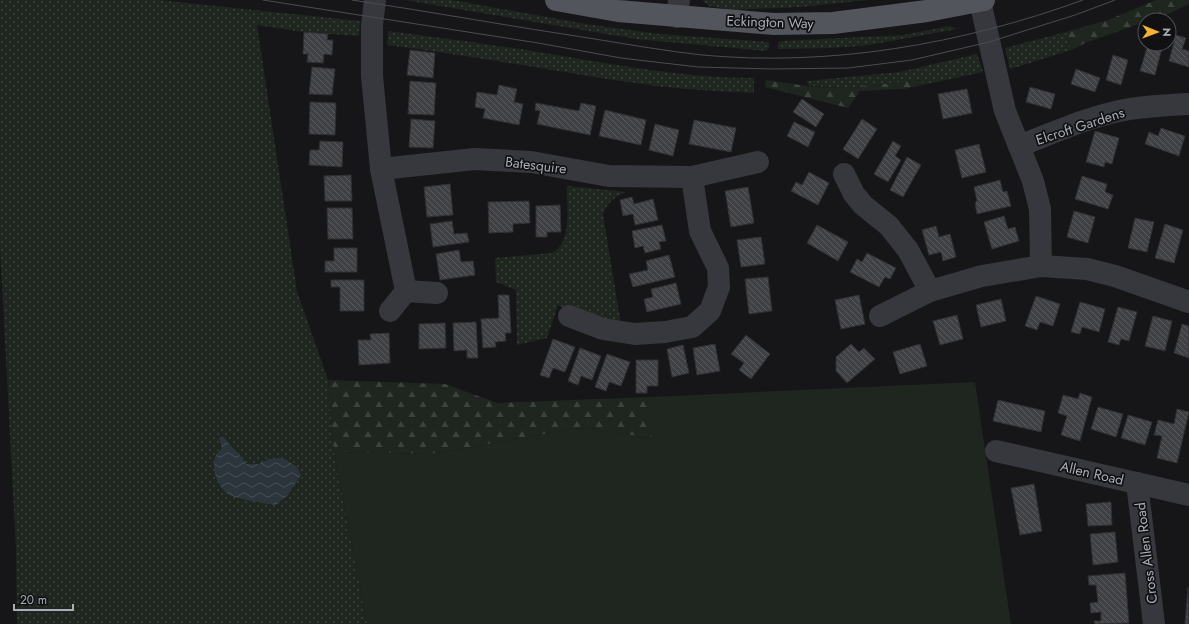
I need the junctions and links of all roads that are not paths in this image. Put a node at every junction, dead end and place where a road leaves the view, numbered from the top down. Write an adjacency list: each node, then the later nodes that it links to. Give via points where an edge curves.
1 (375, 0): 8 (street, via 372,24 372,76)
2 (556, 0): 4 (main road, Eckington Way, via 618,11)
3 (982, 1): 4 (main road, Eckington Way, via 833,23 774,24); 6 (street, Elcroft Gardens, via 1005,111)
4 (678, 8)
5 (1189, 104): 6 (street, Elcroft Gardens, via 1149,106 1112,113)
6 (1019, 146): 11 (street, Elcroft Gardens, via 1033,181 1040,209)
7 (758, 162): 10 (street, Batesquire)
8 (381, 169): 10 (street, Batesquire, via 475,159 530,162 610,176); 12 (street)
9 (844, 174): 13 (street, via 863,205 889,226 908,250)
10 (692, 177): 17 (street, via 700,231 718,268 719,287 714,304 707,315 692,327 635,334 603,330)
11 (1041, 266): 13 (street, via 982,276); 15 (street, via 1087,269)
12 (406, 291): 14 (street); 16 (street)
13 (930, 291): 18 (street)
14 (438, 293)
15 (1189, 302)
16 (390, 311)
17 (569, 316)
18 (880, 316)
19 (996, 451): 20 (street, Allen Road)
20 (1138, 483): 21 (street, Allen Road); 22 (street, Cross Allen Road)
21 (1189, 495)
22 (1154, 624)

